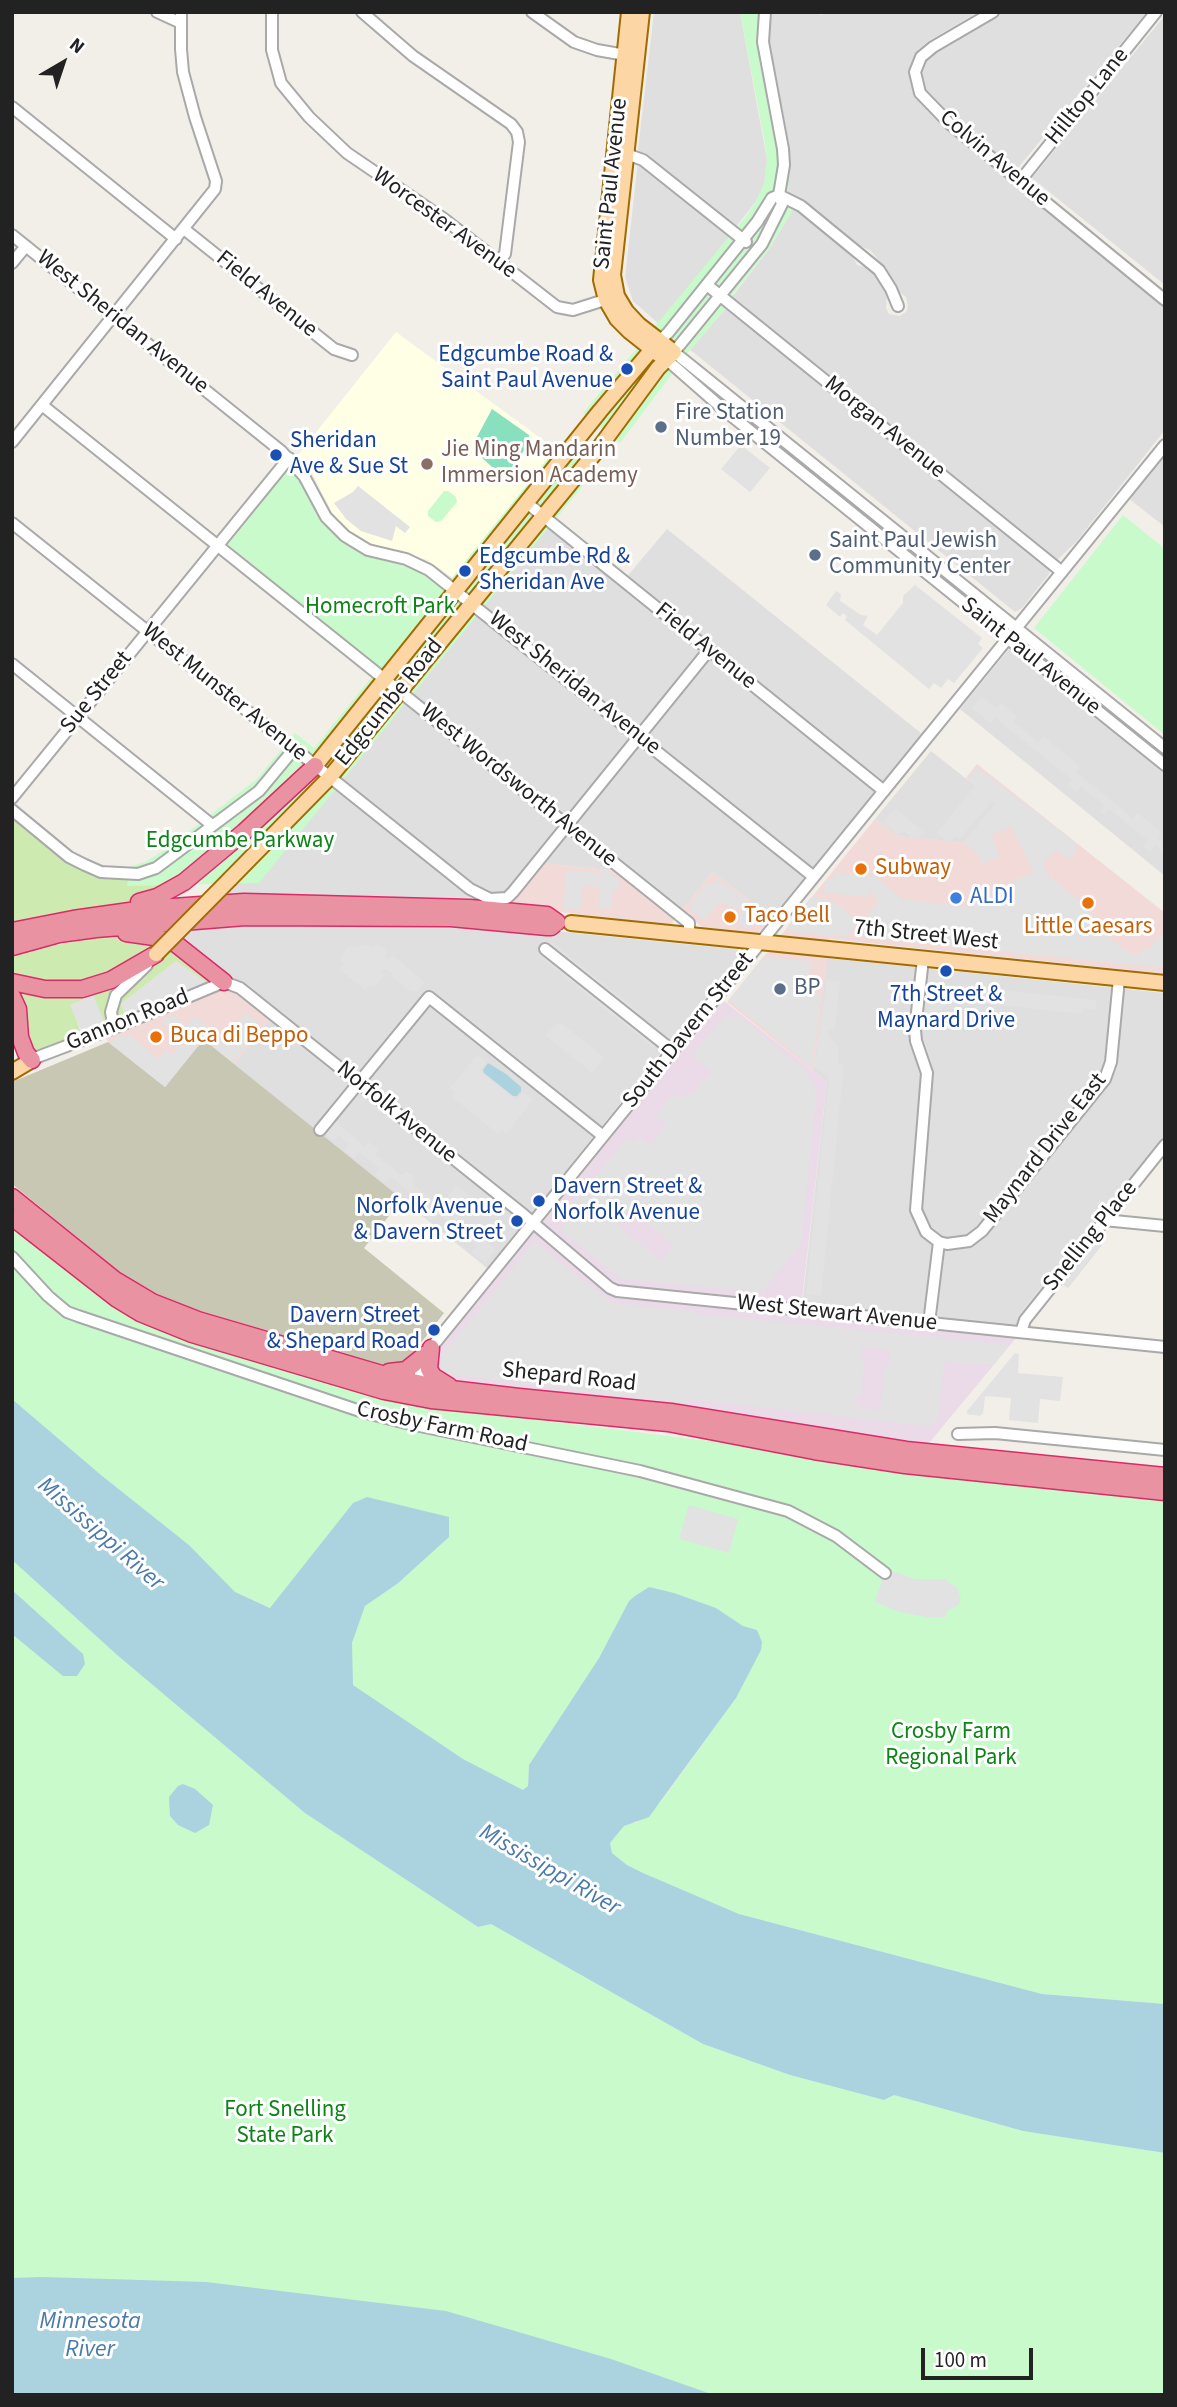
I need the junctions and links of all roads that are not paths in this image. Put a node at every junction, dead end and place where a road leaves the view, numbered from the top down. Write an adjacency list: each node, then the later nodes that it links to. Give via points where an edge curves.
1 (157, 12): 10 (street)
2 (272, 12): 22 (street, Worcester Avenue, via 272,50 288,94 347,153)
3 (362, 12): 22 (street, via 517,132 505,254)
4 (533, 12): 11 (street, via 574,43)
5 (629, 12): 11 (main road, Saint Paul Avenue)
6 (642, 12): 11 (main road, Saint Paul Avenue)
7 (765, 12): 15 (street, Edgcumbe Road, via 763,42 783,149)
8 (993, 12): 14 (street, Colvin Avenue, via 927,51 917,64 915,80 920,93 941,116)
9 (1156, 12): 14 (street, Hilltop Lane)
10 (181, 18): 16 (street, via 188,95 216,185)
11 (631, 56): 13 (main road, Saint Paul Avenue)
12 (12, 107): 18 (street)
13 (621, 152): 19 (street, via 643,160); 26 (main road, Saint Paul Avenue, via 602,263 601,280)
14 (1020, 181): 27 (street, Colvin Avenue)
15 (779, 195): 19 (street, Edgcumbe Road, via 772,198); 21 (street, Edgcumbe Road, via 782,204); 28 (street, via 801,206 879,270)
16 (184, 229): 18 (street); 31 (street, Field Avenue, via 334,349)
17 (12, 235): 20 (street, West Sheridan Avenue)
18 (176, 239): 29 (street)
19 (743, 240): 21 (street); 24 (street, Edgcumbe Road)
20 (26, 246): 23 (street); 29 (street, West Sheridan Avenue)
21 (757, 251): 25 (street, Edgcumbe Road)
22 (499, 261): 26 (street, Worcester Avenue, via 557,307 573,310)
23 (12, 263)
24 (707, 285): 25 (street, Morgan Avenue); 30 (street, Edgcumbe Road)
25 (721, 295): 32 (street, Edgcumbe Road); 41 (street, Morgan Avenue)
26 (612, 298): 30 (main road, Saint Paul Avenue, via 623,326)
27 (1165, 300)
28 (898, 306)
29 (113, 316): 33 (street); 36 (street, West Sheridan Avenue)
30 (655, 345): 32 (main road, Saint Paul Avenue); 37 (main road, Edgcumbe Road)
31 (352, 355)
32 (670, 356): 38 (main road, Edgcumbe Road); 44 (street, Saint Paul Avenue); 46 (street, Saint Paul Avenue, via 723,409)
33 (42, 405): 34 (street); 40 (street, West Wordsworth Avenue)
34 (12, 442)
35 (1165, 445): 41 (street, South Davern Street)
36 (289, 458): 40 (street, Sue Street); 42 (street, West Sheridan Avenue, via 326,517 345,536 368,550 418,564)
37 (527, 503): 38 (street, Field Avenue); 42 (main road, Edgcumbe Road)
38 (543, 516): 43 (main road, Edgcumbe Road); 47 (street, Field Avenue)
39 (12, 523): 45 (street, West Munster Avenue)
40 (217, 545): 45 (street, Sue Street); 49 (street, West Wordsworth Avenue)
41 (1062, 572): 44 (street, South Davern Street)
42 (456, 591): 43 (street, West Sheridan Avenue); 49 (main road, Edgcumbe Road)
43 (472, 604): 50 (main road, Edgcumbe Road); 52 (street, West Sheridan Avenue)
44 (1016, 629): 46 (street, South Davern Street); 53 (street, Saint Paul Avenue)
45 (148, 631): 51 (street, Sue Street); 54 (street, West Munster Avenue)
46 (1007, 639): 55 (street, Saint Paul Avenue); 58 (street, South Davern Street)
47 (709, 650): 52 (street); 58 (street, Field Avenue)
48 (12, 664): 51 (street)
49 (385, 679): 50 (street, West Wordsworth Avenue); 56 (main road, Edgcumbe Road)
50 (400, 691): 57 (main road, Edgcumbe Road); 62 (street, West Wordsworth Avenue)
51 (78, 717): 59 (street, Sue Street); 61 (street)
52 (639, 737): 62 (street); 63 (street, West Sheridan Avenue)
53 (1165, 748)
54 (294, 749): 56 (street, West Munster Avenue); 61 (street, via 264,787)
55 (1165, 765)
56 (315, 766): 57 (street, West Munster Avenue); 64 (highway, via 176,887 125,905)
57 (330, 777): 62 (street, West Munster Avenue, via 470,889 491,899 510,896); 71 (main road, Edgcumbe Road, bridge)
58 (884, 791): 63 (street, South Davern Street)
59 (12, 798)
60 (12, 810): 61 (street, via 69,857 102,872 138,874 156,868)
61 (212, 825)
62 (567, 825): 67 (street, West Wordsworth Avenue, via 689,923)
63 (814, 877): 68 (street, South Davern Street)
64 (98, 922): 65 (highway, via 245,917 451,918 547,927); 66 (highway); 69 (highway); 75 (highway, via 169,941)
65 (564, 922): 67 (main road, 7th Street West)
66 (12, 931)
67 (690, 935): 68 (main road, 7th Street West)
68 (761, 943): 72 (main road, 7th Street West); 80 (street, South Davern Street)
69 (12, 947)
70 (545, 949): 80 (street)
71 (156, 954): 74 (highway, via 120,976 82,989); 78 (street, Edgcumbe Road, via 116,995 111,1012)
72 (923, 959): 73 (main road, 7th Street West); 93 (street, via 915,1030 928,1073 916,1202 921,1226)
73 (1119, 979): 76 (main road, 7th Street West); 93 (street, Maynard Drive East, via 1111,1062 1100,1088 982,1231 962,1243)
74 (12, 982)
75 (224, 982): 78 (street, Gannon Road); 84 (street, Norfolk Avenue, via 240,988)
76 (1165, 984)
77 (12, 996): 79 (highway, via 18,1010)
78 (114, 1028): 81 (street, Gannon Road)
79 (16, 1044): 81 (highway)
80 (673, 1051): 86 (street, South Davern Street)
81 (32, 1060): 82 (street, Gannon Road); 83 (main road, Gannon Road)
82 (12, 1065)
83 (12, 1072)
84 (358, 1083): 85 (street); 86 (street, via 429,997); 91 (street, Norfolk Avenue)
85 (320, 1130)
86 (603, 1136): 91 (street, South Davern Street)
87 (1165, 1145): 90 (street, Snelling Place)
88 (12, 1197): 99 (highway, Shepard Road, via 142,1297)
89 (12, 1217): 99 (highway, Shepard Road, via 140,1313 192,1334)
90 (1104, 1220): 92 (street); 96 (street, Snelling Place, via 1025,1320)
91 (533, 1223): 95 (street, West Stewart Avenue, via 617,1291); 98 (street, South Davern Street)
92 (1165, 1226)
93 (939, 1242): 95 (street)
94 (12, 1257): 101 (street, Crosby Farm Road, via 67,1312)
95 (929, 1323): 96 (street, West Stewart Avenue)
96 (1021, 1332): 97 (street, West Stewart Avenue)
97 (1165, 1347)
98 (429, 1351): 100 (highway, via 407,1370); 102 (highway, via 433,1376); 103 (street, South Davern Street)
99 (280, 1352): 100 (highway, Shepard Road); 101 (street); 103 (highway, Shepard Road, via 359,1384)
100 (367, 1371): 103 (highway, Shepard Road)
101 (271, 1382): 108 (street, Crosby Farm Road, via 410,1424 640,1471 788,1511 829,1531)
102 (455, 1389): 103 (highway, Shepard Road); 106 (highway, Shepard Road, via 661,1410 906,1450)
103 (417, 1390): 107 (highway, Shepard Road, via 648,1421 905,1465)
104 (958, 1434): 105 (street, via 995,1433)
105 (1165, 1450)
106 (1165, 1476)
107 (1165, 1492)
108 (885, 1573)

